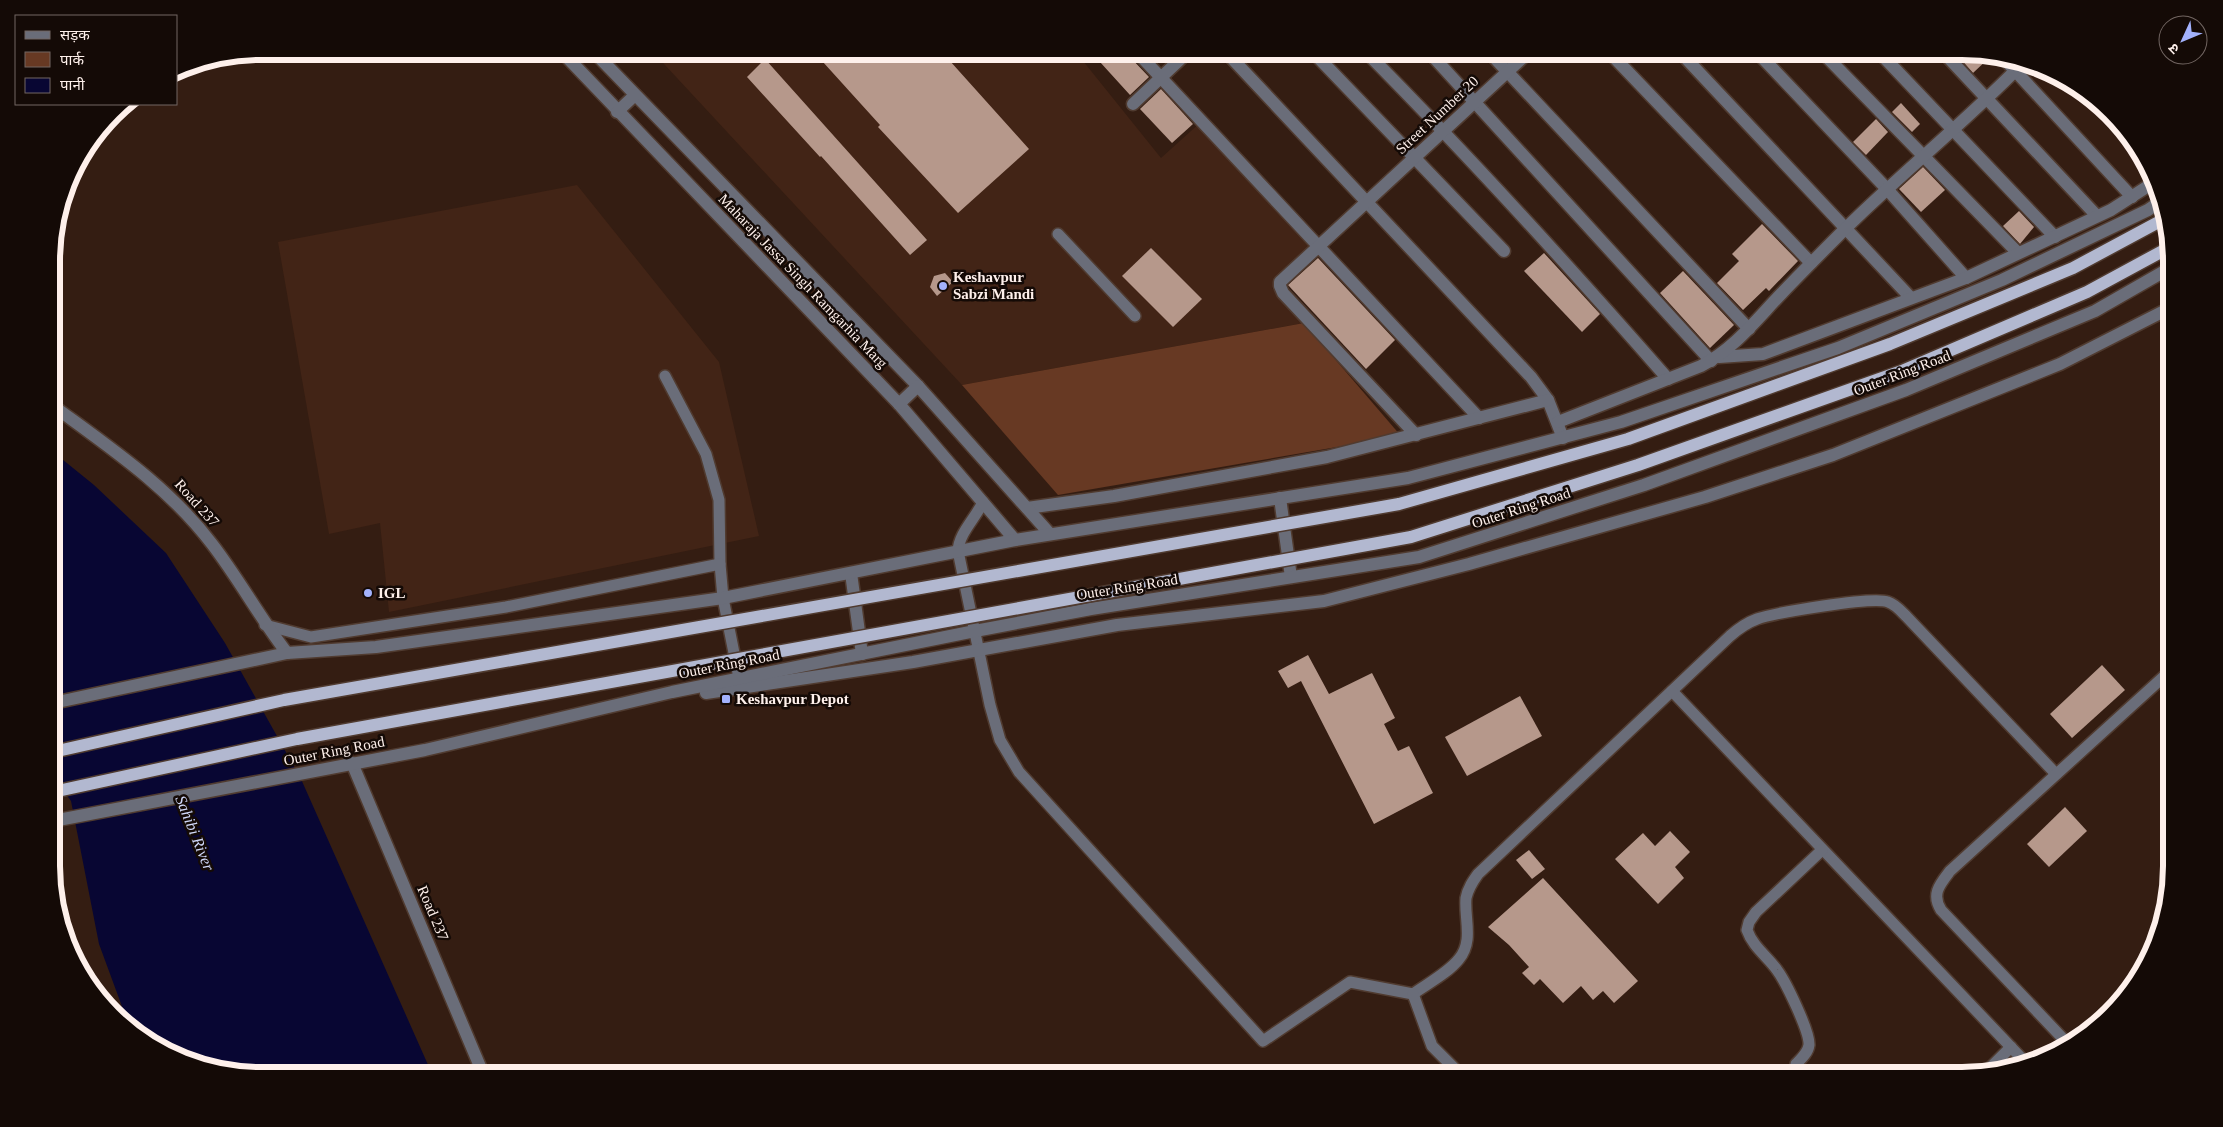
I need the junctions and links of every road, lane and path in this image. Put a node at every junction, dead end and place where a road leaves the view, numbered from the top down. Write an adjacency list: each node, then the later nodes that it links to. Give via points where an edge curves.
1 (568, 60): 25 (street, Maharaja Jassa Singh Ramgarhia Marg)
2 (602, 60): 21 (street, Maharaja Jassa Singh Ramgarhia Marg)
3 (1144, 60): 20 (street)
4 (1180, 60): 20 (street)
5 (1232, 60): 33 (street)
6 (1321, 60): 29 (street)
7 (1375, 60): 27 (street)
8 (1436, 60): 23 (street)
9 (1497, 60): 19 (street)
10 (1521, 60): 19 (street, Street Number 20)
11 (1617, 60): 44 (street)
12 (1687, 60): 37 (street)
13 (1765, 60): 31 (street)
14 (1830, 60): 28 (street)
15 (1887, 60): 26 (street)
16 (1951, 60): 22 (street)
17 (2014, 67): 22 (street)
18 (2017, 68): 32 (street)
19 (1508, 72): 23 (street, Street Number 20); 50 (street)
20 (1161, 78): 24 (street); 40 (street)
21 (635, 95): 25 (street); 54 (street, Maharaja Jassa Singh Ramgarhia Marg)
22 (1987, 98): 26 (street); 35 (street)
23 (1474, 103): 27 (street, Street Number 20); 51 (street)
24 (1133, 104)
25 (617, 112): 56 (street, Maharaja Jassa Singh Ramgarhia Marg)
26 (1955, 129): 28 (street); 39 (street)
27 (1444, 131): 29 (street, Street Number 20); 53 (street)
28 (1922, 156): 31 (street); 43 (street)
29 (1414, 158): 33 (street, Street Number 20); 42 (street)
30 (2149, 187): 32 (street)
31 (1887, 189): 37 (street); 46 (street)
32 (2132, 197): 35 (street)
33 (1366, 203): 40 (street, Street Number 20); 55 (street)
34 (2155, 205): 61 (street, via 2002,280 1838,348 1621,422)
35 (2097, 216): 39 (street)
36 (2159, 222): 82 (main road, Outer Ring Road, bridge, via 2073,268 1890,344 1628,439 1399,504 284,700)
37 (1846, 228): 44 (street); 47 (street)
38 (1058, 234): 49 (lane)
39 (2056, 237): 43 (street)
40 (1319, 245): 58 (street); 60 (street, Street Number 20, via 1280,282 1280,286)
41 (2163, 250): 85 (main road, Outer Ring Road, bridge, via 2088,292 1902,371 1638,465 1411,537 297,739)
42 (1504, 251)
43 (2018, 254): 46 (street)
44 (1811, 264): 50 (street)
45 (2163, 272): 70 (street, Outer Ring Road, via 2095,311 1906,390 1644,486 1419,557)
46 (1966, 278): 47 (street)
47 (1911, 298): 51 (street, via 1763,354)
48 (2163, 312): 74 (street, via 2060,364 1833,455 1696,500 1324,601 1118,625)
49 (1135, 316)
50 (1748, 329): 51 (street)
51 (1715, 359): 53 (street)
52 (665, 376): 68 (lane, via 706,454 719,500)
53 (1668, 379): 59 (street)
54 (918, 386): 56 (street); 64 (street, Maharaja Jassa Singh Ramgarhia Marg)
55 (1548, 400): 58 (street); 59 (street)
56 (899, 404): 63 (street, Maharaja Jassa Singh Ramgarhia Marg)
57 (60, 411): 72 (street, Road 237, via 166,492 212,544)
58 (1479, 418): 60 (street)
59 (1558, 422): 61 (street)
60 (1416, 435): 64 (street, via 1327,457 1223,477)
61 (1563, 438): 62 (street, via 1408,478)
62 (1280, 498): 65 (street); 70 (street)
63 (983, 502): 66 (street, Maharaja Jassa Singh Ramgarhia Marg); 67 (lane, via 958,542)
64 (1027, 508): 65 (street, Maharaja Jassa Singh Ramgarhia Marg)
65 (1050, 534): 66 (street)
66 (1015, 540): 67 (street)
67 (958, 551): 69 (street); 73 (lane)
68 (720, 564): 71 (lane); 72 (lane, via 506,607 359,631 311,637)
69 (850, 573): 71 (street); 76 (street)
70 (1291, 577): 73 (street, Outer Ring Road)
71 (723, 598): 75 (street, via 376,647); 78 (lane)
72 (265, 624): 75 (street, Road 237)
73 (975, 631): 74 (lane); 76 (street, Outer Ring Road)
74 (980, 650): 80 (street, via 694,695); 88 (lane, via 1000,740 1019,772 1263,1041 1350,982)
75 (287, 653): 81 (street)
76 (862, 654): 78 (street, Outer Ring Road)
77 (2163, 677): 84 (lane)
78 (739, 678): 80 (street, Outer Ring Road)
79 (1672, 691): 84 (lane, via 1730,636 1756,619 1869,600 1887,602 1906,616); 87 (lane); 88 (lane, via 1478,874 1468,888 1467,938 1460,958)
80 (672, 692): 83 (street, Outer Ring Road, via 426,750)
81 (60, 701)
82 (60, 750)
83 (352, 763): 86 (street, Outer Ring Road); 94 (street, Road 237)
84 (2056, 774): 89 (lane, via 1950,871 1940,884 1936,902)
85 (60, 790)
86 (60, 820)
87 (1822, 850): 90 (lane); 92 (lane, via 1756,912 1747,930 1753,942 1778,970 1807,1036 1809,1046)
88 (1412, 994): 95 (lane, via 1432,1046)
89 (2064, 1039)
90 (2011, 1047): 91 (lane); 93 (lane)
91 (2021, 1058)
92 (1796, 1064)
93 (1994, 1064)
94 (480, 1067)
95 (1452, 1067)

